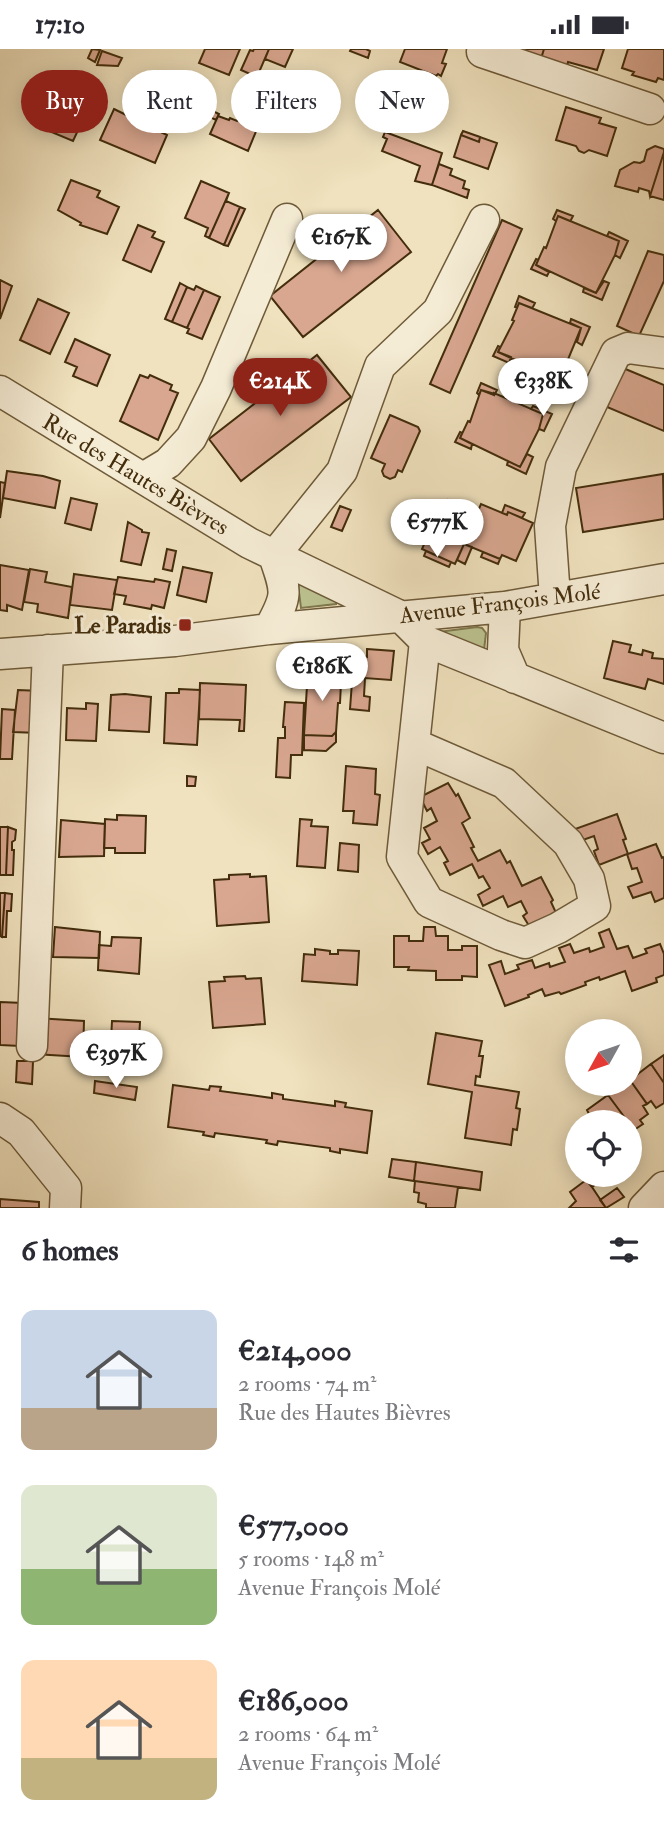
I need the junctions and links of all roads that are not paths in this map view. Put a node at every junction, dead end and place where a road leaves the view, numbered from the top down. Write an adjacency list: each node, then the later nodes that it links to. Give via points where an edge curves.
1 (483, 49): 2 (street)
2 (650, 109)
3 (287, 219): 7 (street, via 191,438 168,463)
4 (484, 220): 8 (street, via 439,311 380,366 342,471)
5 (664, 352): 10 (street, via 628,348 616,353 561,467 550,526)
6 (0, 391): 7 (street, Rue des Hautes Bièvres)
7 (144, 478): 8 (street, Rue des Hautes Bièvres)
8 (274, 556): 12 (street, Rue des Hautes Bièvres); 13 (street, via 285,602)
9 (664, 579): 10 (street, Avenue François Molé)
10 (555, 599): 11 (street, Avenue François Molé)
11 (505, 607): 12 (street, Avenue François Molé); 17 (street, via 503,650)
12 (400, 616): 13 (street, Avenue François Molé); 14 (street)
13 (269, 629): 15 (street, Avenue François Molé)
14 (425, 641): 17 (street); 19 (street)
15 (48, 650): 16 (street, Avenue François Molé); 20 (street)
16 (0, 654)
17 (515, 678): 18 (street)
18 (664, 738)
19 (414, 744): 19 (street, via 504,783 568,843 589,879 596,906 525,943 429,901 402,857)
20 (32, 1046)
21 (0, 1118): 23 (street, via 21,1132 66,1188)
22 (664, 1187): 24 (street)
23 (65, 1208)
24 (644, 1208)

